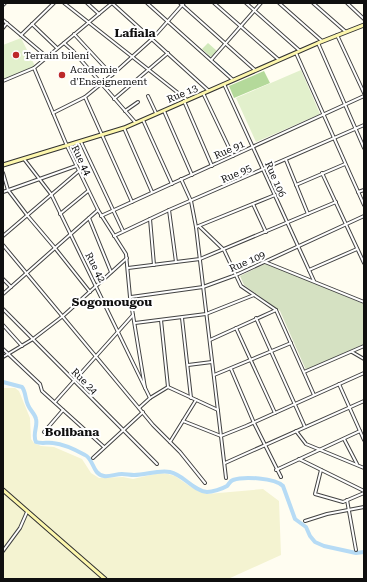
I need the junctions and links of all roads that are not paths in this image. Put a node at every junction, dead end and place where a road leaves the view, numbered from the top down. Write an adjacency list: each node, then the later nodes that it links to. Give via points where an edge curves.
1 (54, 3): 20 (street)
2 (64, 3): 17 (street)
3 (87, 3): 14 (street)
4 (112, 3): 14 (street); 28 (street)
5 (147, 3): 18 (street)
6 (214, 3): 22 (street)
7 (246, 3): 13 (street)
8 (261, 3): 13 (street)
9 (279, 3): 29 (street)
10 (313, 3): 24 (street)
11 (347, 3): 15 (street)
12 (182, 4): 18 (street); 31 (street)
13 (254, 11): 22 (street); 33 (street)
14 (99, 14): 17 (street)
15 (364, 18)
16 (3, 20): 19 (street)
17 (89, 22): 25 (street); 36 (street)
18 (167, 22): 28 (street); 38 (street)
19 (7, 23): 23 (street); 26 (street)
20 (32, 24): 26 (street); 32 (street)
21 (364, 25): 24 (street, Rue 13)
22 (241, 26): 31 (street); 39 (street)
23 (3, 28)
24 (346, 32): 27 (street, Rue 13)
25 (74, 34): 30 (street); 43 (street)
26 (21, 35): 37 (street)
27 (337, 35): 29 (street, Rue 13); 50 (street)
28 (152, 39): 35 (street); 36 (street)
29 (320, 42): 33 (street, Rue 13); 58 (street)
30 (64, 43): 32 (street); 46 (street)
31 (225, 44): 38 (street); 42 (street)
32 (58, 48): 37 (street)
33 (300, 51): 34 (street, Rue 13)
34 (296, 53): 39 (street, Rue 13); 63 (street)
35 (168, 54): 41 (street); 48 (street)
36 (132, 56): 41 (street); 43 (street)
37 (47, 57): 40 (street)
38 (211, 60): 44 (street)
39 (279, 60): 42 (street, Rue 13)
40 (34, 68): 45 (street); 61 (street, Rue 44)
41 (150, 70): 54 (street); 55 (street)
42 (255, 70): 44 (street, Rue 13)
43 (112, 75): 46 (street)
44 (233, 80): 47 (street, Rue 13)
45 (3, 81)
46 (101, 84): 53 (street); 54 (street)
47 (224, 84): 48 (street, Rue 13); 73 (street, Rue 106)
48 (209, 91): 49 (street, Rue 13)
49 (203, 93): 55 (street, Rue 13); 75 (street)
50 (364, 93)
51 (148, 96): 62 (street)
52 (364, 96): 58 (street, Rue 91)
53 (85, 97): 61 (street); 69 (street)
54 (114, 99): 60 (street)
55 (187, 100): 57 (street, Rue 13)
56 (138, 102): 60 (street)
57 (184, 102): 59 (street, Rue 13); 81 (street)
58 (344, 105): 63 (street, Rue 91); 68 (street)
59 (163, 110): 62 (street, Rue 13); 86 (street)
60 (125, 111): 65 (street)
61 (53, 113): 72 (street, Rue 44)
62 (156, 113): 64 (street, Rue 13)
63 (323, 115): 70 (street); 73 (street, Rue 91)
64 (143, 119): 65 (street, Rue 13); 89 (street)
65 (135, 122): 67 (street, Rue 13)
66 (364, 125): 68 (street, Rue 95)
67 (124, 128): 69 (street, Rue 13); 96 (street)
68 (356, 129): 70 (street, Rue 95); 74 (street)
69 (102, 135): 71 (street, Rue 13); 100 (street)
70 (334, 138): 77 (street, Rue 95); 78 (street)
71 (81, 142): 72 (street, Rue 13); 106 (street)
72 (67, 146): 76 (street, Rue 13); 80 (street, Rue 44)
73 (253, 147): 75 (street, Rue 91); 82 (street, Rue 106)
74 (364, 148)
75 (233, 156): 81 (street, Rue 91)
76 (24, 159): 79 (street, Rue 13); 87 (street, Rue 42)
77 (286, 160): 82 (street, Rue 95); 90 (street)
78 (345, 164): 85 (street); 95 (street)
79 (3, 165)
80 (76, 166): 83 (street, Rue 44); 87 (street)
81 (212, 166): 86 (street, Rue 91)
82 (263, 169): 98 (street, Rue 106); 99 (street, Rue 95)
83 (79, 171): 93 (street, Rue 44); 97 (street)
84 (3, 173): 91 (street)
85 (322, 173): 90 (street); 101 (street)
86 (192, 174): 88 (street, Rue 91)
87 (39, 179): 91 (street); 97 (street, Rue 42)
88 (181, 179): 89 (street, Rue 91); 99 (street)
89 (172, 184): 96 (street, Rue 91)
90 (296, 185): 108 (street)
91 (8, 190): 94 (street); 109 (street)
92 (364, 190): 95 (street)
93 (88, 191): 104 (street, Rue 44); 107 (street)
94 (3, 192)
95 (358, 192): 103 (street)
96 (152, 193): 100 (street, Rue 91)
97 (51, 194): 107 (street, Rue 42); 109 (street)
98 (275, 195): 102 (street); 114 (street, Rue 106)
99 (191, 201): 105 (street, Rue 95); 117 (street)
100 (132, 202): 106 (street, Rue 91)
101 (336, 202): 108 (street); 115 (street)
102 (253, 204): 116 (street); 119 (street)
103 (364, 205)
104 (98, 210): 110 (street, Rue 44); 112 (street)
105 (169, 210): 113 (street, Rue 95); 131 (street)
106 (113, 211): 110 (street, Rue 91); 118 (street)
107 (60, 214): 120 (street, Rue 42)
108 (308, 214): 114 (street)
109 (27, 215): 121 (street); 125 (street)
110 (101, 216): 122 (street, Rue 44)
111 (364, 216): 115 (street, Rue 109)
112 (89, 218): 120 (street); 137 (street)
113 (150, 219): 118 (street, Rue 95); 134 (street)
114 (287, 223): 119 (street); 124 (street, Rue 106)
115 (346, 224): 124 (street, Rue 109); 126 (street)
116 (199, 226): 117 (street); 127 (street)
117 (196, 227): 130 (street)
118 (123, 231): 122 (street, Rue 95)
119 (266, 232): 127 (street)
120 (71, 234): 125 (street); 142 (street, Rue 42)
121 (3, 236)
122 (114, 236): 128 (street, Rue 44)
123 (3, 245): 138 (street)
124 (298, 247): 132 (street, Rue 109); 136 (street, Rue 106)
125 (55, 248): 138 (street); 145 (street)
126 (357, 249): 133 (street); 136 (street)
127 (224, 250): 130 (street); 139 (street)
128 (126, 254): 129 (street, Rue 42)
129 (127, 258): 135 (street, Rue 42); 137 (street)
130 (200, 259): 131 (street); 144 (street)
131 (176, 262): 134 (street)
132 (266, 262): 139 (street, Rue 109); 141 (street)
133 (364, 263)
134 (154, 265): 135 (street)
135 (128, 268): 148 (street, Rue 42)
136 (309, 270): 141 (street, Rue 106)
137 (111, 272): 142 (street)
138 (27, 273): 143 (street); 154 (street)
139 (236, 276): 144 (street, Rue 109); 147 (street, via 241,286)
140 (3, 279): 143 (street)
141 (314, 281): 149 (street)
142 (96, 286): 145 (street); 161 (street, Rue 42)
143 (11, 287): 146 (street)
144 (203, 287): 148 (street, Rue 109); 152 (street)
145 (90, 292): 154 (street)
146 (3, 294)
147 (254, 295): 151 (street); 152 (street)
148 (130, 297): 153 (street, Rue 42)
149 (364, 302)
150 (3, 309): 162 (street, Rue 24)
151 (276, 310): 156 (street); 164 (street)
152 (206, 314): 155 (street); 163 (street)
153 (133, 315): 158 (street, Rue 42); 161 (street)
154 (63, 316): 162 (street); 171 (street)
155 (182, 318): 157 (street); 176 (street)
156 (256, 318): 160 (street); 168 (street)
157 (161, 320): 158 (street); 183 (street)
158 (135, 323): 184 (street, Rue 42)
159 (3, 325): 165 (street)
160 (236, 328): 163 (street); 174 (street)
161 (118, 332): 171 (street); 184 (street, Rue 42)
162 (33, 339): 165 (street); 181 (street, Rue 24)
163 (210, 340): 175 (street)
164 (291, 343): 168 (street); 178 (street)
165 (22, 346): 170 (street)
166 (364, 346): 169 (street)
167 (3, 349): 170 (street)
168 (271, 352): 174 (street); 191 (street)
169 (352, 352): 173 (street); 178 (street)
170 (8, 354): 172 (street); 190 (street, via 40,384 42,391)
171 (96, 356): 181 (street); 193 (street)
172 (3, 357)
173 (364, 359)
174 (251, 360): 177 (street); 197 (street)
175 (212, 362): 176 (street); 180 (street)
176 (188, 365): 187 (street)
177 (231, 369): 180 (street); 199 (street)
178 (304, 372): 185 (street)
179 (364, 373): 182 (street)
180 (214, 375): 195 (street)
181 (73, 381): 190 (street); 201 (street, Rue 24)
182 (339, 384): 185 (street); 192 (street)
183 (168, 387): 186 (street); 187 (street)
184 (145, 388): 186 (street, Rue 42)
185 (314, 395): 191 (street)
186 (150, 398): 193 (street)
187 (192, 398): 188 (street)
188 (196, 400): 195 (street); 198 (street)
189 (364, 401): 192 (street)
190 (54, 402): 194 (street)
191 (295, 404): 197 (street); 200 (street)
192 (349, 407): 200 (street); 203 (street)
193 (139, 408): 196 (street)
194 (63, 410): 204 (street); 210 (street)
195 (218, 410): 205 (street)
196 (143, 412): 201 (street); 208 (street)
197 (275, 413): 199 (street)
198 (183, 421): 205 (street); 208 (street)
199 (254, 422): 205 (street); 209 (street)
200 (305, 427): 202 (street)
201 (123, 430): 210 (street); 215 (street, Rue 24)
202 (296, 431): 209 (street); 211 (street, via 306,444)
203 (360, 431): 206 (street); 207 (street)
204 (44, 432)
205 (221, 436): 214 (street)
206 (344, 439): 211 (street); 216 (street)
207 (364, 440)
208 (170, 442): 224 (street)
209 (266, 445): 214 (street); 220 (street)
210 (104, 447): 212 (street)
211 (320, 450): 213 (street); 216 (street)
212 (93, 458)
213 (299, 459): 220 (street); 221 (street)
214 (224, 463): 223 (street)
215 (157, 464)
216 (357, 465): 218 (street)
217 (364, 465): 218 (street)
218 (361, 466): 219 (street)
219 (364, 468)
220 (276, 470): 222 (street)
221 (321, 470): 226 (street); 227 (street, via 315,494 343,502)
222 (281, 477)
223 (226, 478)
224 (205, 483)
225 (3, 490): 230 (street)
226 (364, 492): 227 (street)
227 (347, 500): 229 (street)
228 (364, 507): 229 (street)
229 (348, 510): 231 (street); 232 (street)
230 (27, 512): 233 (street, via 22,524); 234 (street)
231 (305, 521)
232 (356, 550)
233 (3, 551)
234 (105, 579)

